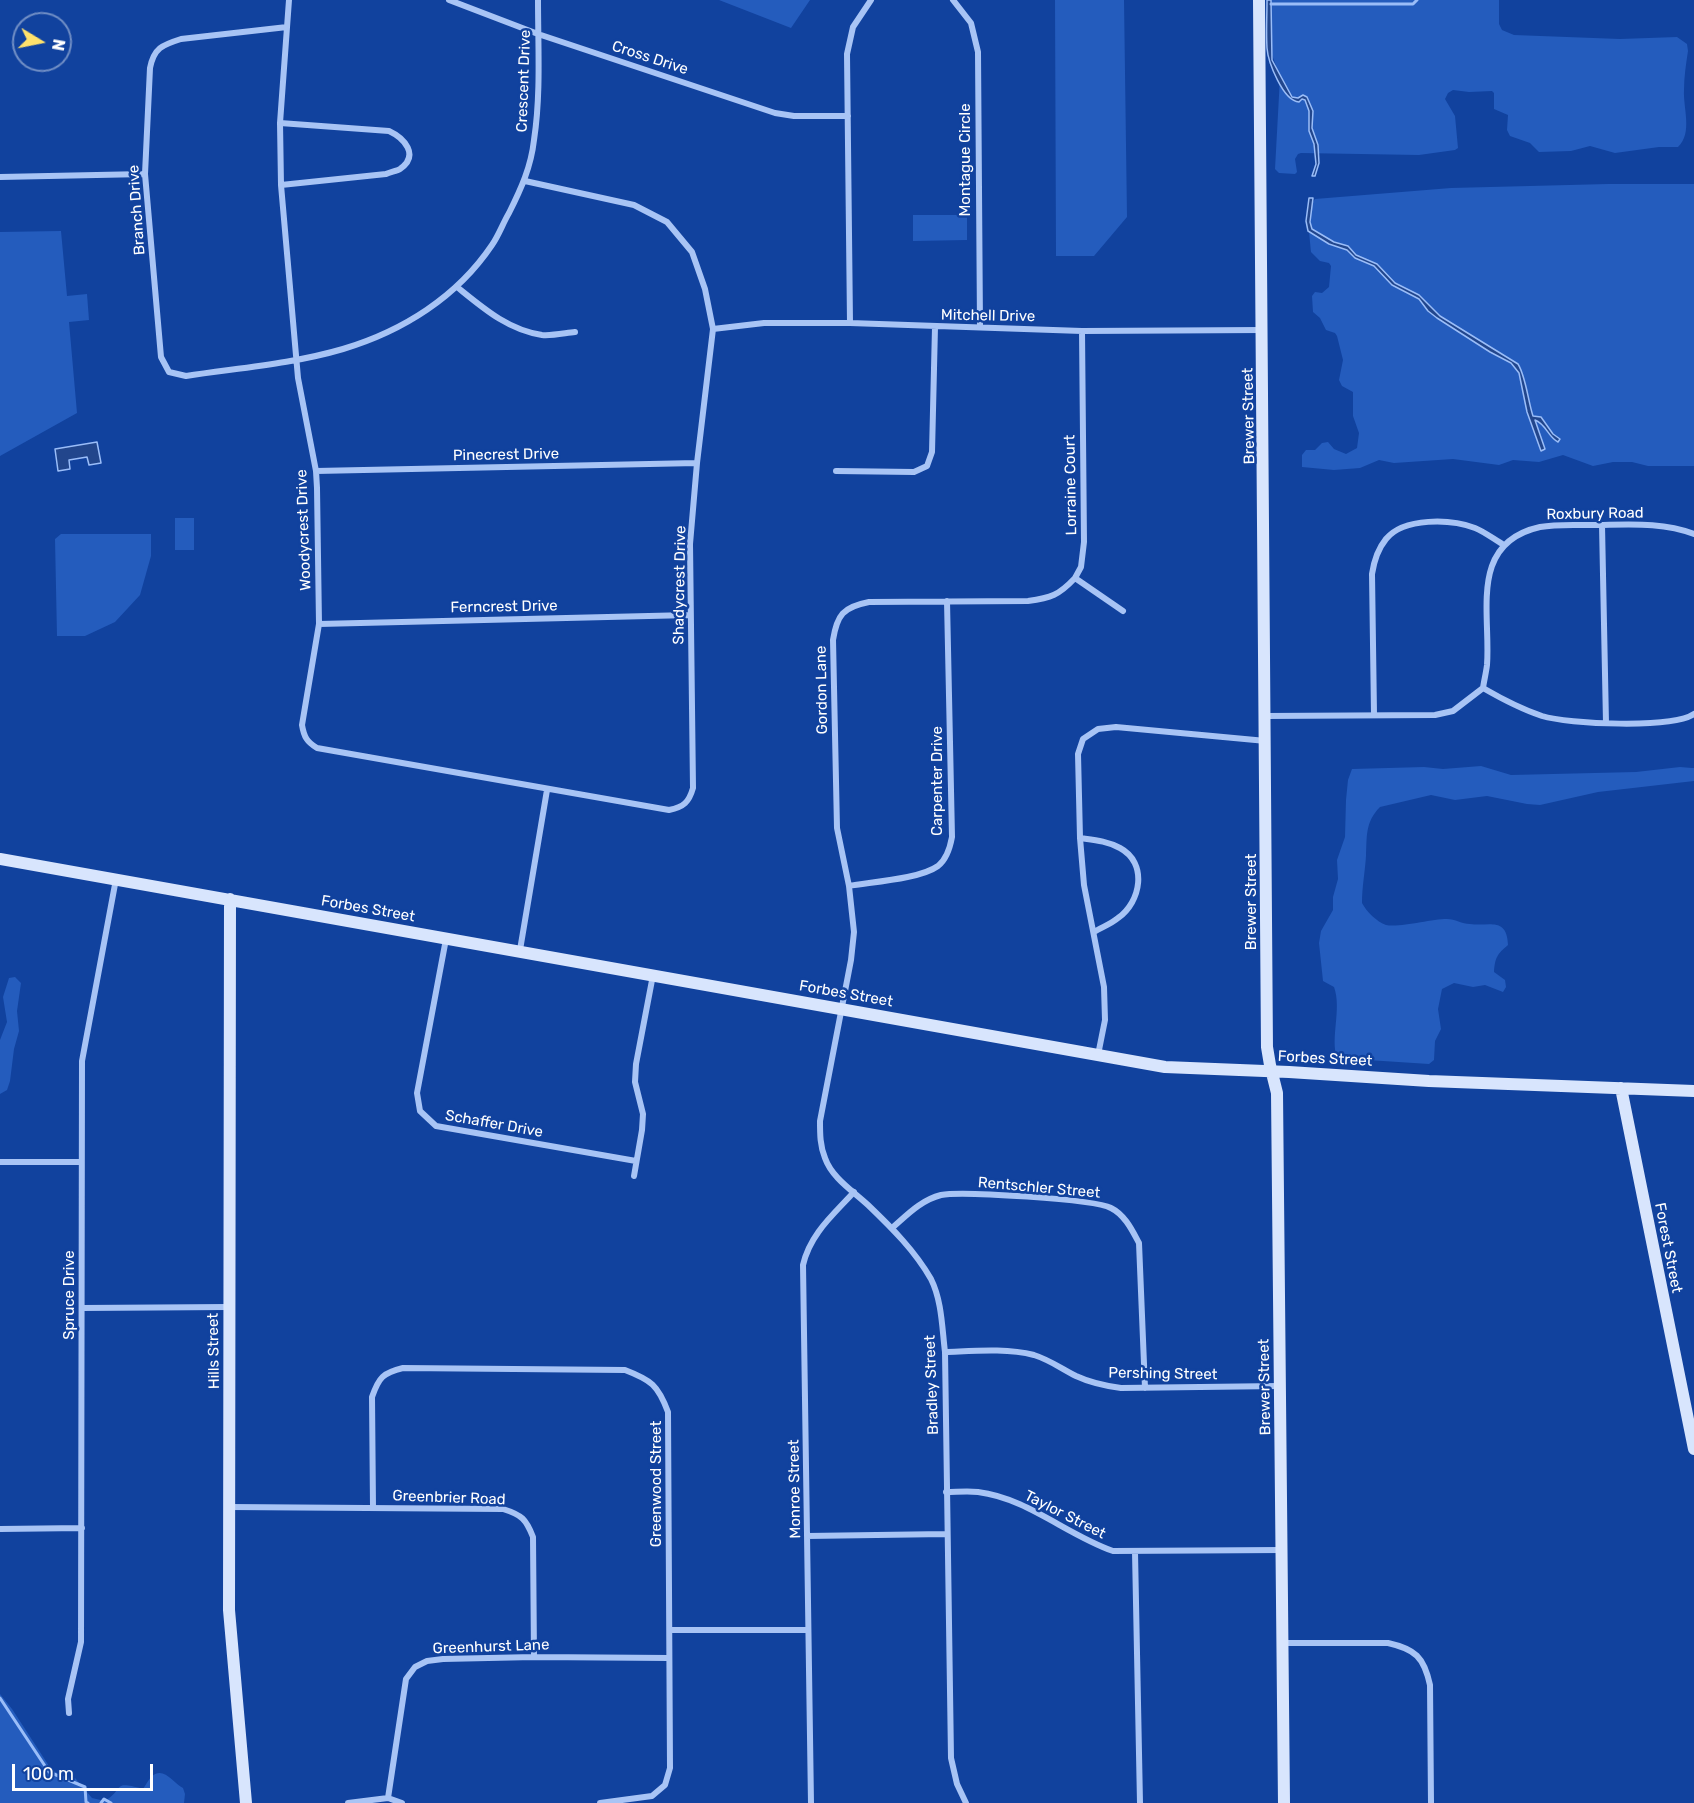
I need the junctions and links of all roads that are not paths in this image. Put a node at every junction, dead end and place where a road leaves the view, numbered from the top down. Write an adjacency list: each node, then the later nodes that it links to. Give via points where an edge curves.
1 (289, 0): 7 (street, Woodycrest Drive)
2 (449, 0): 8 (street, Cross Drive)
3 (538, 0): 8 (street, Crescent Drive)
4 (872, 0): 9 (street, via 853,27 847,54)
5 (953, 0): 18 (street, Montague Circle, via 971,24 978,52)
6 (1259, 0): 20 (main road, Brewer Street)
7 (287, 27): 10 (street, Woodycrest Drive); 11 (street, Branch Drive, via 181,39 165,44 153,54)
8 (538, 34): 9 (street, Cross Drive, via 775,113); 13 (street, Crescent Drive, via 539,103)
9 (848, 116): 16 (street)
10 (280, 123): 14 (street, Woodycrest Drive); 14 (street, via 389,130 408,145 409,157 401,168 386,174)
11 (145, 174): 12 (street); 23 (street, Branch Drive, via 161,357 168,372 186,376)
12 (0, 177)
13 (525, 181): 15 (street, Crescent Drive, via 492,244); 19 (street, Shadycrest Drive, via 634,205 668,222 692,252 705,288)
14 (281, 184): 23 (street, Woodycrest Drive)
15 (457, 287): 22 (street, via 511,326 544,335); 23 (street, Crescent Drive, via 425,312 388,332 343,349)
16 (850, 323): 17 (street, Mitchell Drive); 19 (street, Mitchell Drive, via 764,323)
17 (935, 327): 18 (street, Mitchell Drive); 26 (street, via 932,452 927,466 914,471)
18 (980, 327): 21 (street, Mitchell Drive)
19 (713, 329): 24 (street, Shadycrest Drive)
20 (1263, 330): 21 (street, Mitchell Drive); 38 (main road, Brewer Street)
21 (1082, 331): 30 (street, Lorraine Court, via 1083,542 1081,567)
22 (575, 332)
23 (296, 360): 25 (street, Woodycrest Drive)
24 (697, 463): 25 (street, Pinecrest Drive); 33 (street, Shadycrest Drive, via 690,544)
25 (316, 471): 34 (street, Woodycrest Drive)
26 (836, 471)
27 (1602, 525): 28 (street, Roxbury Road, via 1659,526); 29 (street, Roxbury Road, via 1539,527); 39 (street)
28 (1694, 534)
29 (1504, 545): 35 (street, via 1487,582 1487,665); 36 (street, via 1475,528 1448,522 1403,527 1387,537 1376,554 1372,574)
30 (1075, 578): 31 (street, Gordon Lane, via 1050,598); 32 (street)
31 (947, 601): 45 (street, Carpenter Drive, via 952,837 949,852 938,866 921,874); 45 (street, Gordon Lane, via 852,605 835,627 837,828)
32 (1123, 611)
33 (690, 615): 34 (street, Ferncrest Drive); 41 (street, Shadycrest Drive, via 690,799 682,808 669,810)
34 (319, 624): 41 (street, Woodycrest Drive, via 302,725 309,743 317,748)
35 (1483, 688): 36 (street, via 1453,711 1435,715); 39 (street, via 1545,717)
36 (1374, 714): 38 (street)
37 (1694, 714): 39 (street, via 1665,723)
38 (1266, 716): 40 (main road, Brewer Street)
39 (1606, 723)
40 (1266, 741): 42 (street, via 1116,727 1098,729 1083,738 1078,754); 53 (main road, Brewer Street)
41 (547, 790): 49 (street)
42 (1080, 838): 47 (street); 47 (street, via 1123,849 1135,863 1140,884 1134,902 1120,918)
43 (0, 859): 44 (main road, Forbes Street)
44 (116, 878): 46 (main road, Forbes Street); 58 (street, Spruce Drive, via 82,1061)
45 (849, 885): 51 (street, Gordon Lane, via 854,932)
46 (230, 899): 48 (main road, Forbes Street); 62 (main road, Hills Street)
47 (1094, 932): 52 (street, via 1104,987 1105,1020)
48 (446, 938): 49 (main road, Forbes Street); 56 (street, Schaffer Drive, via 417,1093 420,1111 435,1126)
49 (520, 950): 50 (main road, Forbes Street)
50 (653, 975): 51 (main road, Forbes Street); 56 (street, via 636,1064 635,1082 643,1114)
51 (841, 1009): 52 (main road, Forbes Street); 60 (street, Bradley Street, via 820,1121 820,1141 825,1160 838,1179)
52 (1098, 1055): 53 (main road, Forbes Street, via 1177,1068)
53 (1271, 1071): 54 (main road, Forbes Street); 65 (main road, Brewer Street, via 1277,1093)
54 (1621, 1088): 55 (main road, Forbes Street); 67 (main road, Forest Street)
55 (1694, 1091)
56 (636, 1161): 59 (street)
57 (0, 1162): 58 (street)
58 (81, 1162): 63 (street, Spruce Drive)
59 (634, 1176)
60 (854, 1192): 61 (street, Bradley Street); 74 (street, Monroe Street, via 814,1236 803,1265)
61 (892, 1228): 64 (street, Bradley Street, via 932,1282 940,1308); 66 (street, Rentschler Street, via 919,1204 941,1195 963,1193 1088,1202 1111,1208 1128,1223 1140,1244)
62 (228, 1307): 63 (street); 69 (main road, Hills Street)
63 (82, 1308): 71 (street, Spruce Drive)
64 (945, 1352): 66 (street, Pershing Street, via 1011,1351 1034,1355 1098,1384); 68 (street, Bradley Street)
65 (1280, 1386): 66 (street, Pershing Street); 75 (main road, Brewer Street)
66 (1145, 1388)
67 (1694, 1449)
68 (946, 1492): 73 (street, Bradley Street); 76 (street, Taylor Street, via 978,1492 998,1497 1025,1507 1090,1543 1113,1551)
69 (230, 1507): 70 (street, Greenbrier Road); 84 (main road, Hills Street, via 229,1610)
70 (373, 1508): 77 (street, Greenwood Street, via 372,1397 377,1382 388,1372 403,1368 625,1370 646,1378 660,1391 668,1412); 80 (street, Greenbrier Road, via 503,1509 528,1522 533,1537)
71 (82, 1528): 72 (street); 82 (street, Spruce Drive, via 81,1642 68,1699)
72 (0, 1529)
73 (946, 1534): 74 (street); 89 (street, Bradley Street, via 951,1758)
74 (807, 1536): 78 (street, Monroe Street)
75 (1282, 1550): 76 (street, Taylor Street); 79 (main road, Brewer Street)
76 (1135, 1552): 90 (street)
77 (670, 1630): 78 (street); 81 (street, Greenwood Street)
78 (808, 1630): 88 (street, Monroe Street)
79 (1283, 1643): 91 (main road, Brewer Street); 92 (street, via 1388,1643 1417,1654 1427,1669 1430,1685)
80 (534, 1657): 81 (street, Greenhurst Lane); 83 (street, Greenhurst Lane, via 443,1659 415,1667 406,1679)
81 (669, 1658): 87 (street, Greenwood Street, via 670,1768 664,1785 652,1796)
82 (69, 1713)
83 (388, 1798): 85 (street); 86 (street)
84 (246, 1803)
85 (348, 1803)
86 (402, 1803)
87 (600, 1803)
88 (811, 1803)
89 (966, 1803)
90 (1140, 1803)
91 (1284, 1803)
92 (1431, 1803)

